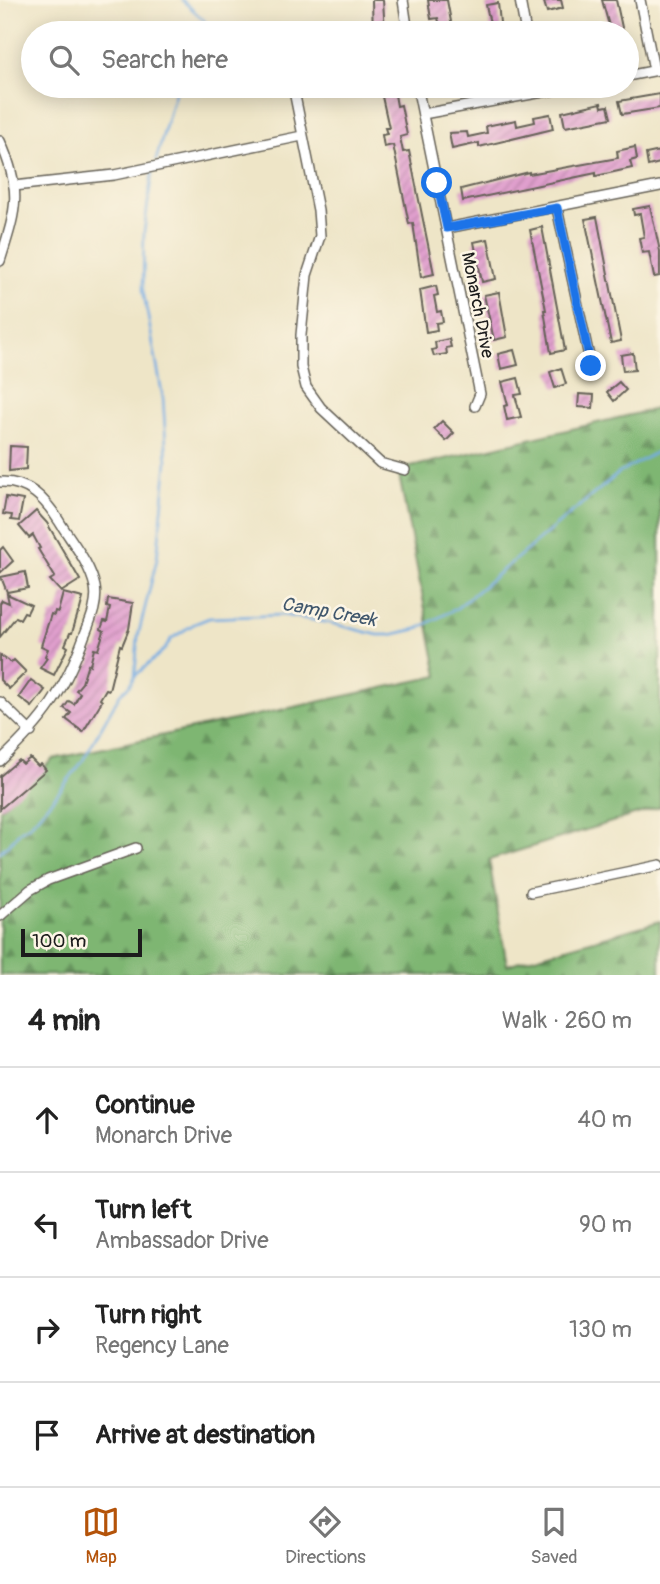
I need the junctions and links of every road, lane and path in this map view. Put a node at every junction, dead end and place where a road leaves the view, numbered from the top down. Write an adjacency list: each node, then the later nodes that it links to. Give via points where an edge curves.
1 (403, 0): 4 (street)
2 (520, 0): 5 (street)
3 (640, 0): 6 (street)
4 (406, 21)
5 (524, 21)
6 (657, 70): 7 (street)
7 (639, 74)
8 (295, 98): 12 (street)
9 (420, 98): 11 (street, Monarch Drive)
10 (498, 98): 11 (street)
11 (423, 114): 17 (street, Monarch Drive)
12 (302, 136): 14 (street, via 114,175); 21 (street, via 320,236 307,275 302,323 301,367 306,387 321,408 380,463)
13 (0, 141): 14 (street)
14 (14, 186): 18 (street, via 12,222)
15 (660, 186): 16 (street)
16 (557, 208): 17 (street); 19 (street)
17 (447, 228): 20 (street, Monarch Drive, via 480,394)
18 (0, 261)
19 (591, 366)
20 (475, 406)
21 (405, 470)
22 (0, 482): 24 (street, via 24,486 41,497 88,568 95,588 92,615 73,668)
23 (0, 702): 24 (street)
24 (31, 732): 25 (street)
25 (0, 761)
26 (136, 848): 29 (street, via 48,880)
27 (660, 865): 28 (street)
28 (531, 892)
29 (0, 916)

